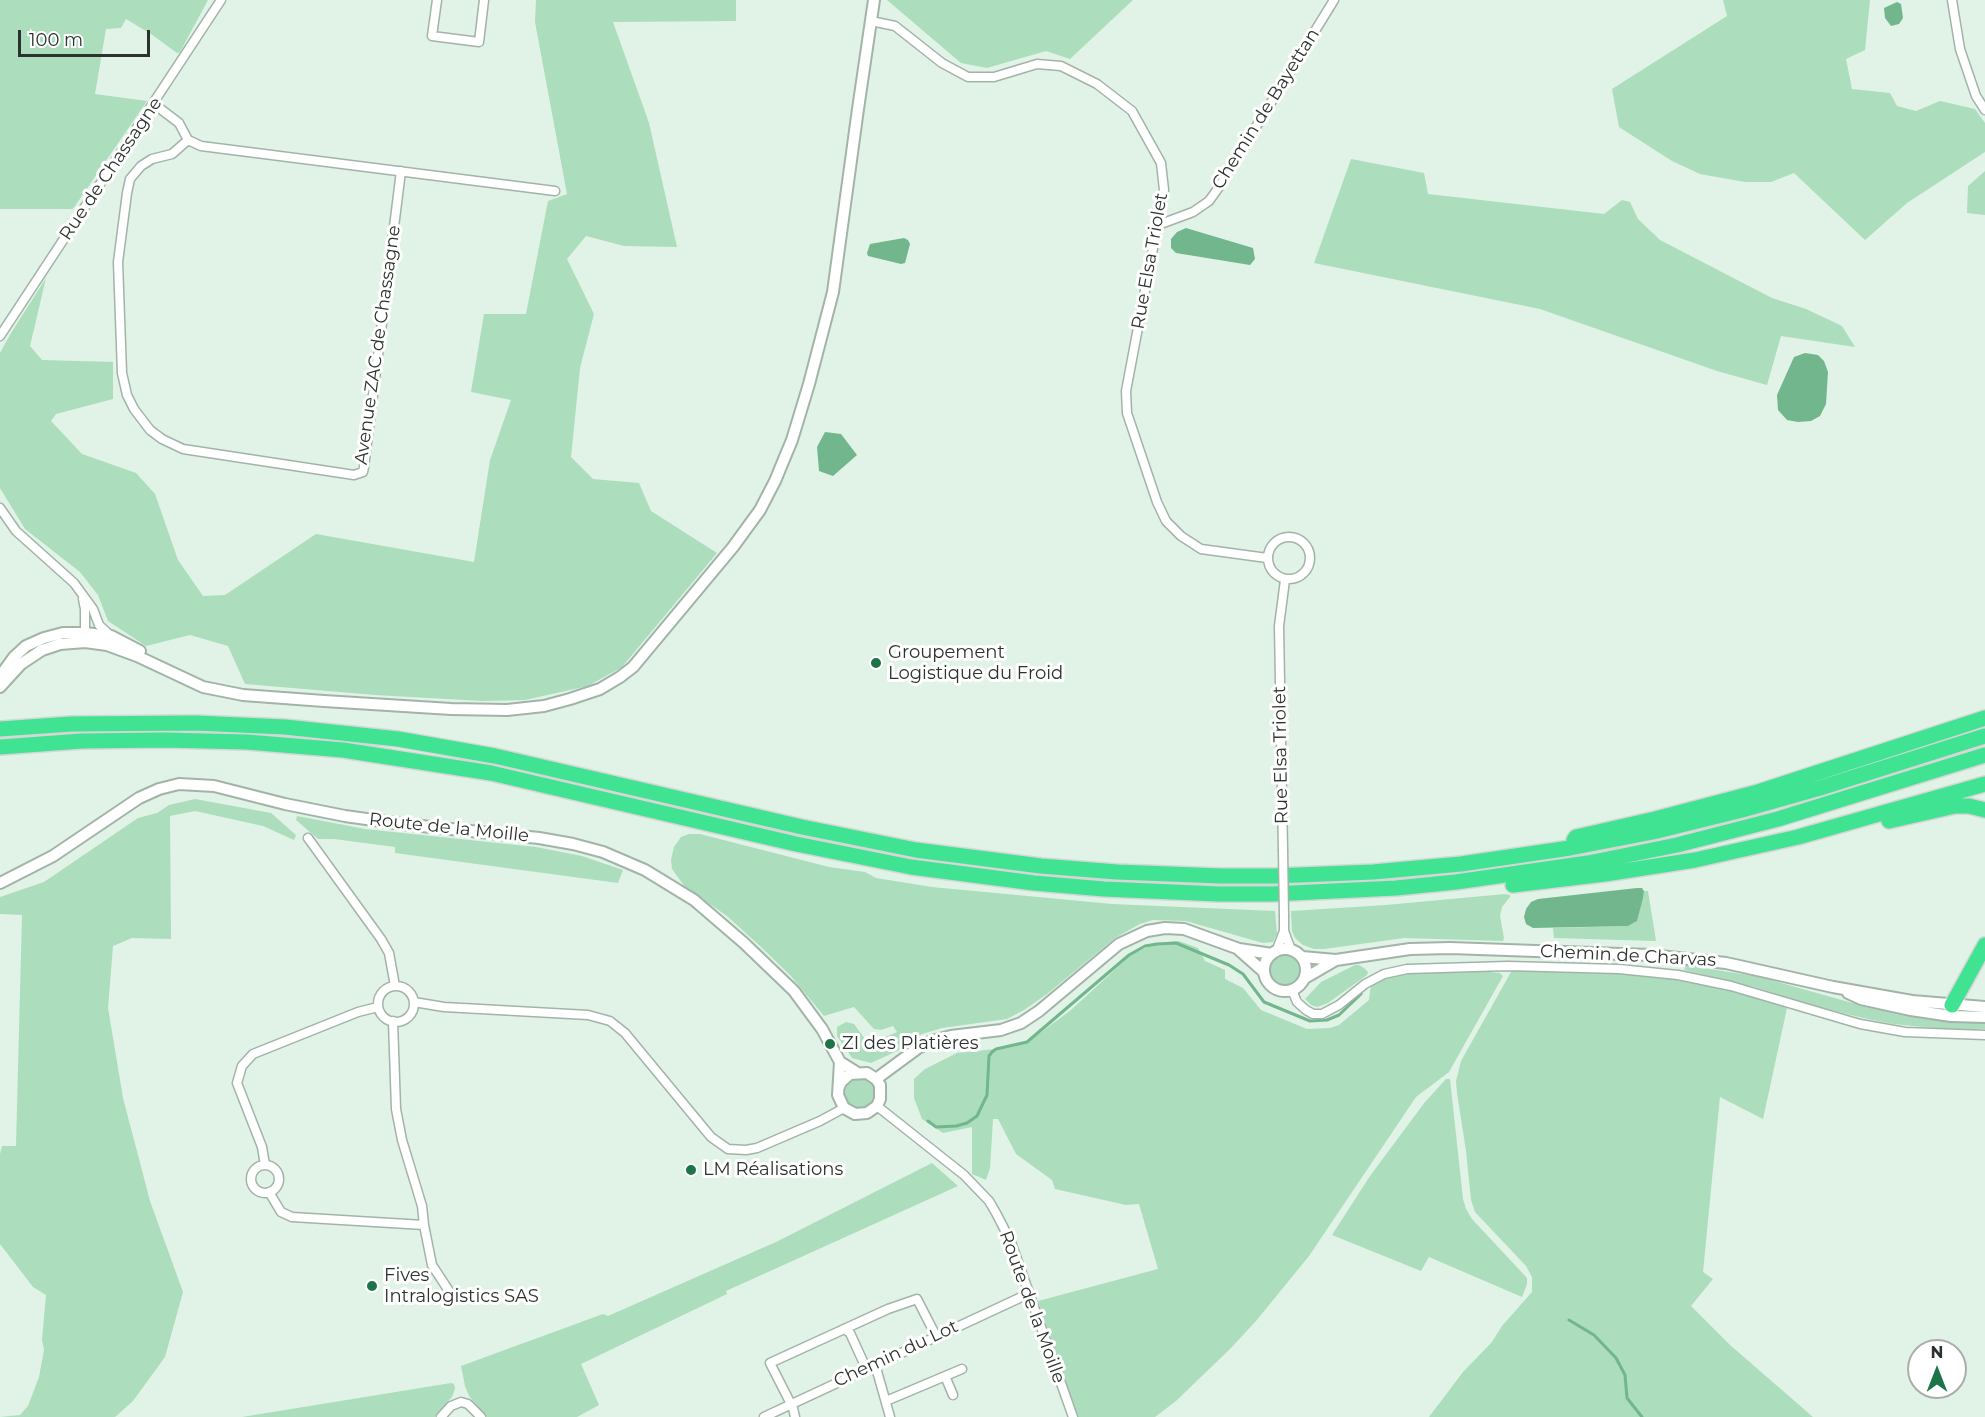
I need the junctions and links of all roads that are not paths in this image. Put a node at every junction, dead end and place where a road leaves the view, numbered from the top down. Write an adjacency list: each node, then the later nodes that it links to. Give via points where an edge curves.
1 (221, 0): 8 (street, Rue de Chassagne)
2 (437, 0): 3 (street, via 432,36 479,42)
3 (484, 0)
4 (874, 0): 7 (street)
5 (1334, 0): 13 (street, Chemin de Bayettan, via 1209,201 1193,212)
6 (1952, 0): 9 (street, via 1960,49 1976,96)
7 (871, 21): 13 (street, Rue Elsa Triolet, via 896,26 942,63 968,77 994,77 1037,64 1061,66 1097,84 1132,111 1161,163 1164,190); 20 (street, via 833,292 792,440 760,510 633,667 600,689 544,706 507,710 243,695 202,687)
8 (154, 104): 10 (street, via 179,123); 14 (street, Rue de Chassagne)
9 (1985, 110)
10 (188, 140): 11 (street, via 201,146); 11 (street, Avenue ZAC de Chassagne, via 171,154 141,166 130,179 118,262 122,373 127,395 150,430 183,449 354,475 363,472 364,467)
11 (401, 171): 12 (street)
12 (555, 191)
13 (1158, 225): 16 (street, Rue Elsa Triolet, via 1126,391 1127,413 1157,502 1173,529 1201,549)
14 (0, 336)
15 (0, 508): 18 (street, via 16,531 74,583)
16 (1268, 558): 17 (street, via 1272,572); 17 (street, via 1273,544 1282,538 1302,540 1311,558 1306,572)
17 (1285, 580): 35 (street, Rue Elsa Triolet, bridge, via 1279,626)
18 (82, 596): 19 (street); 19 (street, via 93,609)
19 (90, 634): 20 (street, via 106,645); 20 (street, via 111,636); 21 (street, via 63,633 26,646); 22 (street, via 42,650 21,664)
20 (172, 673)
21 (0, 679)
22 (0, 687)
23 (1985, 718): 32 (highway, via 1758,792 1576,837)
24 (5, 728): 32 (highway, via 129,722 237,724 398,739 537,765 869,841 1086,870 1210,876 1322,874 1461,864)
25 (1985, 736): 32 (highway, via 1742,810)
26 (0, 747): 33 (highway, via 195,740 382,755 491,773 859,857 980,877 1081,887 1272,894 1406,887)
27 (1985, 755): 33 (highway, via 1727,833 1626,856)
28 (1985, 784): 30 (highway)
29 (1985, 810): 30 (highway, via 1955,807 1810,839)
30 (1798, 837): 33 (highway, via 1695,860 1605,874 1512,885)
31 (308, 838): 44 (street, via 381,939)
32 (1570, 848)
33 (1501, 876)
34 (0, 883): 54 (street, Route de la Moille, via 53,856 139,798 179,784 214,786 367,820 556,840 637,866 694,900 794,991)
35 (1284, 931): 38 (street, Rue Elsa Triolet); 39 (street, Rue Elsa Triolet)
36 (1985, 945): 48 (highway)
37 (1239, 949): 39 (street); 42 (street); 56 (street, via 1184,929 1138,933 1021,1023 932,1041)
38 (1291, 950): 39 (street); 40 (street)
39 (1274, 953): 42 (street, via 1267,959)
40 (1302, 957): 41 (street, Chemin de Charvas); 43 (street)
41 (1336, 960): 43 (street, Chemin de Charvas); 45 (street, Chemin de Charvas, via 1429,948 1650,955 1726,963)
42 (1264, 972): 46 (street, via 1270,985)
43 (1305, 978): 46 (street)
44 (395, 986): 47 (street, via 410,992); 49 (street, via 382,992)
45 (1833, 987): 48 (street, Chemin de Charvas); 51 (street, via 1861,999 1911,1010)
46 (1292, 990): 53 (street, via 1306,1010 1322,1014 1365,984 1384,974 1407,969 1619,969 1731,986 1877,1027)
47 (414, 1002): 52 (street, via 406,1019); 59 (street, via 588,1015 610,1021 711,1137 728,1149 758,1148)
48 (1952, 1005): 50 (street, Chemin de Charvas)
49 (378, 1007): 52 (street); 60 (street, via 253,1054 242,1066 237,1083)
50 (1985, 1007)
51 (1985, 1017)
52 (393, 1022): 62 (street, via 396,1109)
53 (1985, 1035)
54 (840, 1062): 55 (street, Route de la Moille); 57 (street)
55 (856, 1072): 56 (street); 57 (street, via 845,1077)
56 (876, 1079): 58 (street, via 881,1092)
57 (839, 1087): 59 (street)
58 (877, 1106): 59 (street, via 861,1115); 64 (street, Route de la Moille, via 964,1175 989,1201 1011,1242)
59 (844, 1108)
60 (265, 1165): 61 (street, via 277,1170 279,1179); 61 (street, via 253,1171 251,1181 259,1192)
61 (269, 1192): 62 (street, via 281,1212 292,1217)
62 (424, 1225): 63 (street, via 432,1265)
63 (449, 1291)
64 (1028, 1294): 66 (street, Chemin du Lot); 79 (street, Route de la Moille)
65 (844, 1329): 66 (street, via 917,1299); 68 (street, via 850,1333); 73 (street, via 770,1363)
66 (936, 1335): 67 (street, Chemin du Lot)
67 (875, 1364): 68 (street, Chemin du Lot); 72 (street)
68 (866, 1368): 73 (street, Chemin du Lot)
69 (962, 1369): 70 (street)
70 (945, 1376): 71 (street); 72 (street)
71 (953, 1395)
72 (886, 1401): 78 (street)
73 (791, 1403): 76 (street, Chemin du Lot); 77 (street)
74 (441, 1417): 75 (street, via 461,1402)
75 (481, 1417)
76 (764, 1417)
77 (795, 1417)
78 (891, 1417)
79 (1073, 1417)

